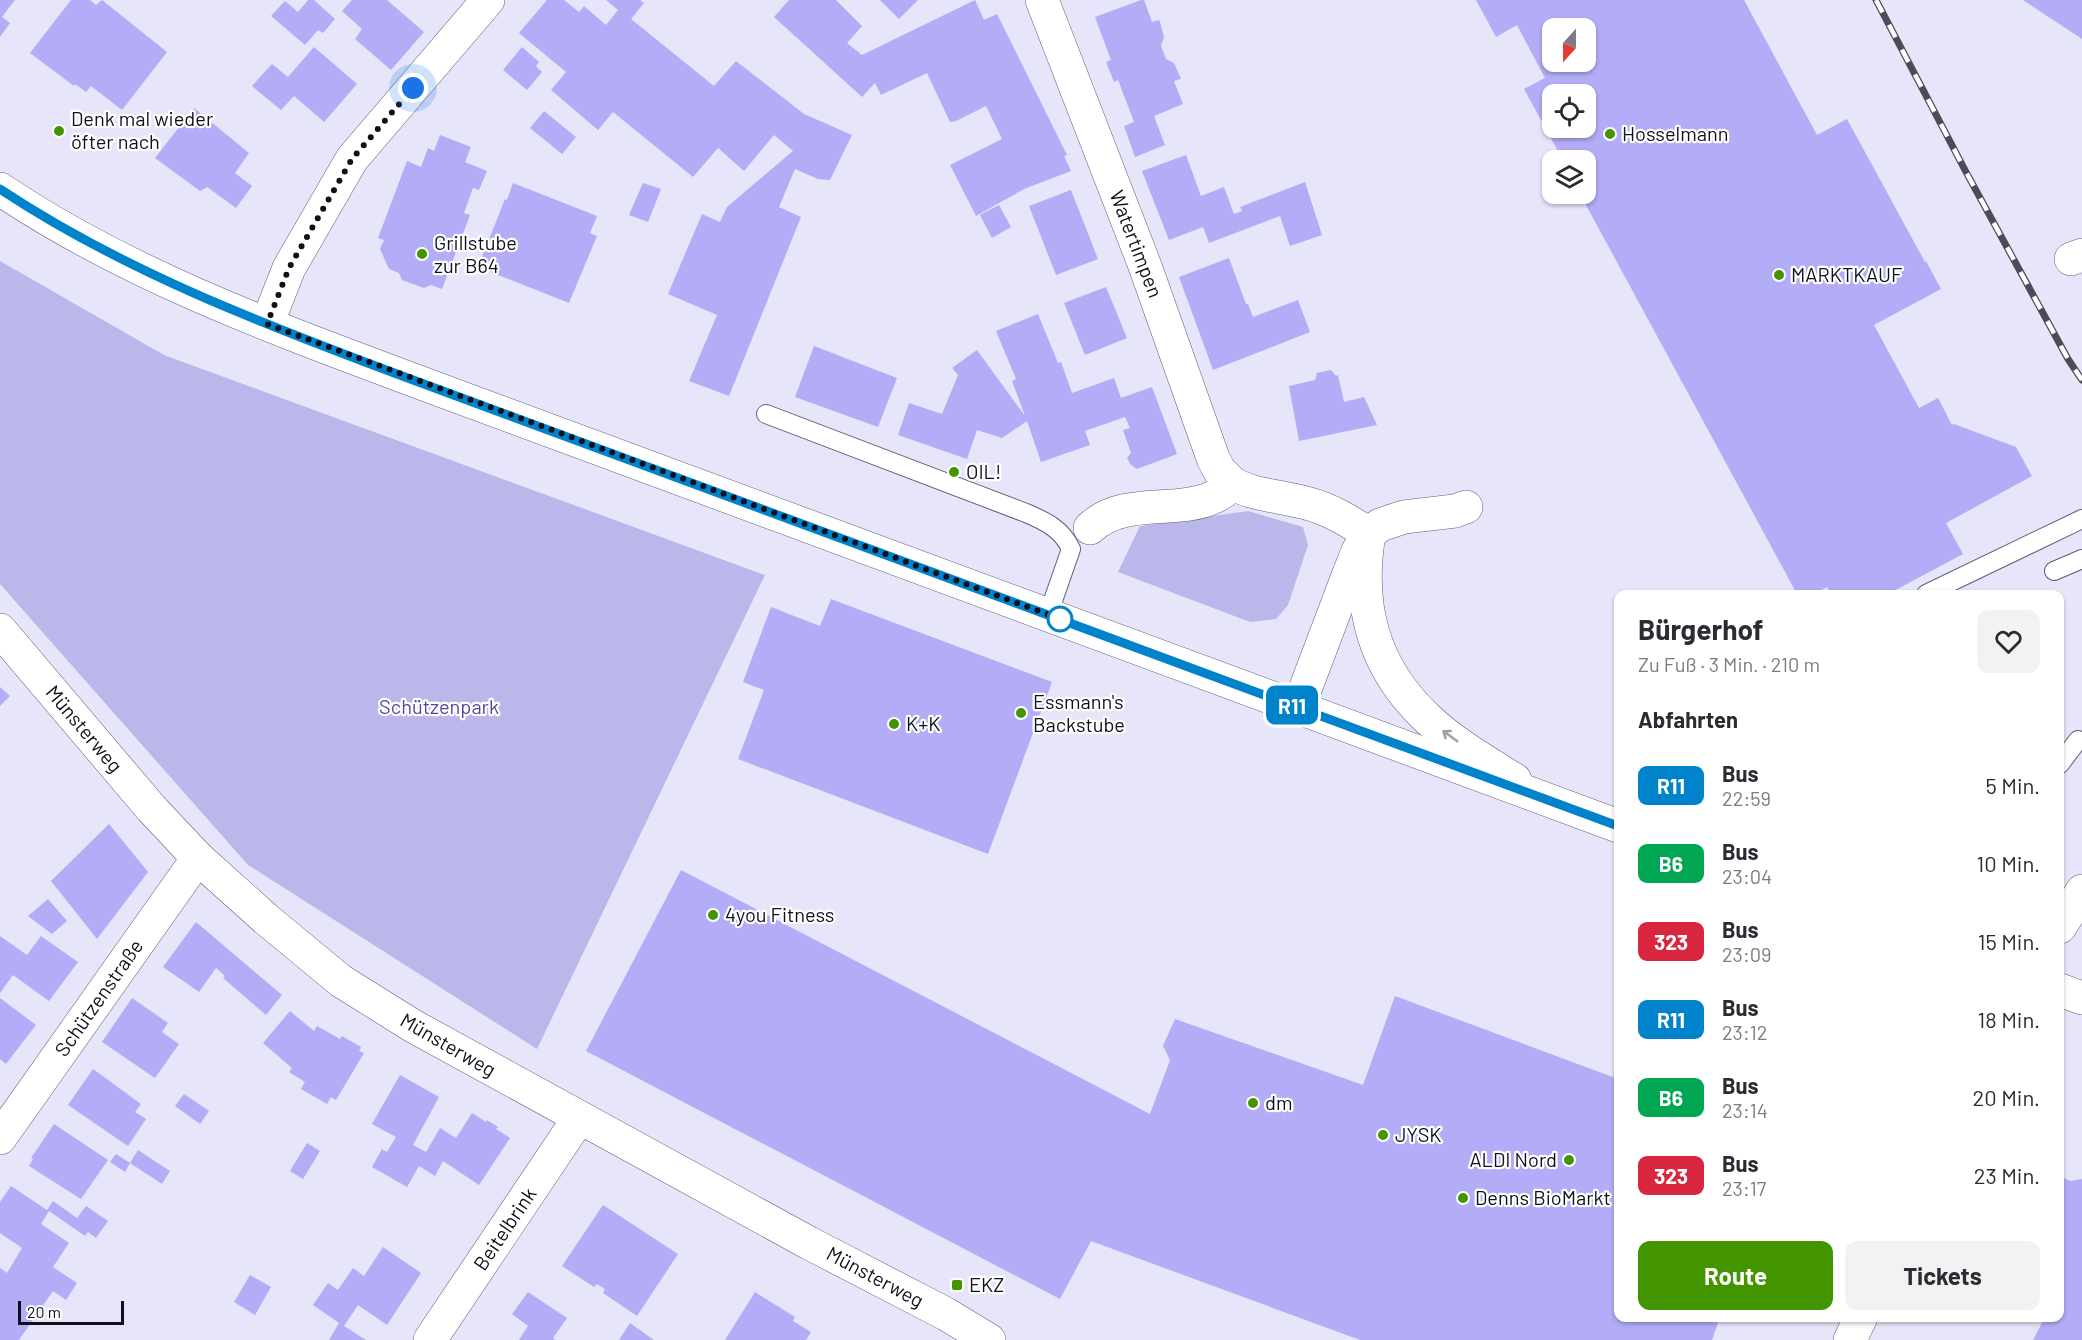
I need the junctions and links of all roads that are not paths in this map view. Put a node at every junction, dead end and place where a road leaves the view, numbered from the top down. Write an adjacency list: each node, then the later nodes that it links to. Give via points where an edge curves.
1 (488, 0): 4 (street, via 352,159 289,268)
2 (1042, 0): 6 (street, Watertimpen, via 1145,266 1213,458)
3 (0, 189): 4 (street, via 51,223 129,264)
4 (267, 324): 14 (street)
5 (766, 414): 14 (lane, via 1026,513 1059,531 1071,549)
6 (1233, 484): 9 (street, via 1200,502 1116,512); 10 (street, via 1244,490 1325,508)
7 (1466, 507): 10 (street, via 1404,517 1380,525)
8 (2082, 519): 13 (lane)
9 (1090, 528)
10 (1369, 534): 16 (street, via 1358,551); 19 (street, one-way to 10, via 1518,783 1479,757 1428,720 1396,683 1379,651 1367,610 1364,585)
11 (2082, 559): 12 (lane)
12 (2054, 571)
13 (1934, 590)
14 (1048, 615): 16 (street)
15 (0, 630): 21 (street, Münsterweg)
16 (1298, 708): 19 (street)
17 (2078, 740): 18 (lane)
18 (2064, 759)
19 (1572, 809): 20 (street)
20 (1614, 825)
21 (198, 858): 26 (street, Münsterweg, via 341,981 412,1026); 27 (street, Schützenstraße)
22 (2082, 891): 23 (street)
23 (2064, 920)
24 (2064, 991): 25 (street)
25 (2082, 998)
26 (579, 1118): 29 (street, Beitelbrink); 30 (street, Münsterweg)
27 (0, 1138)
28 (1859, 1322): 31 (street)
29 (430, 1340)
30 (989, 1340)
31 (1850, 1340)

